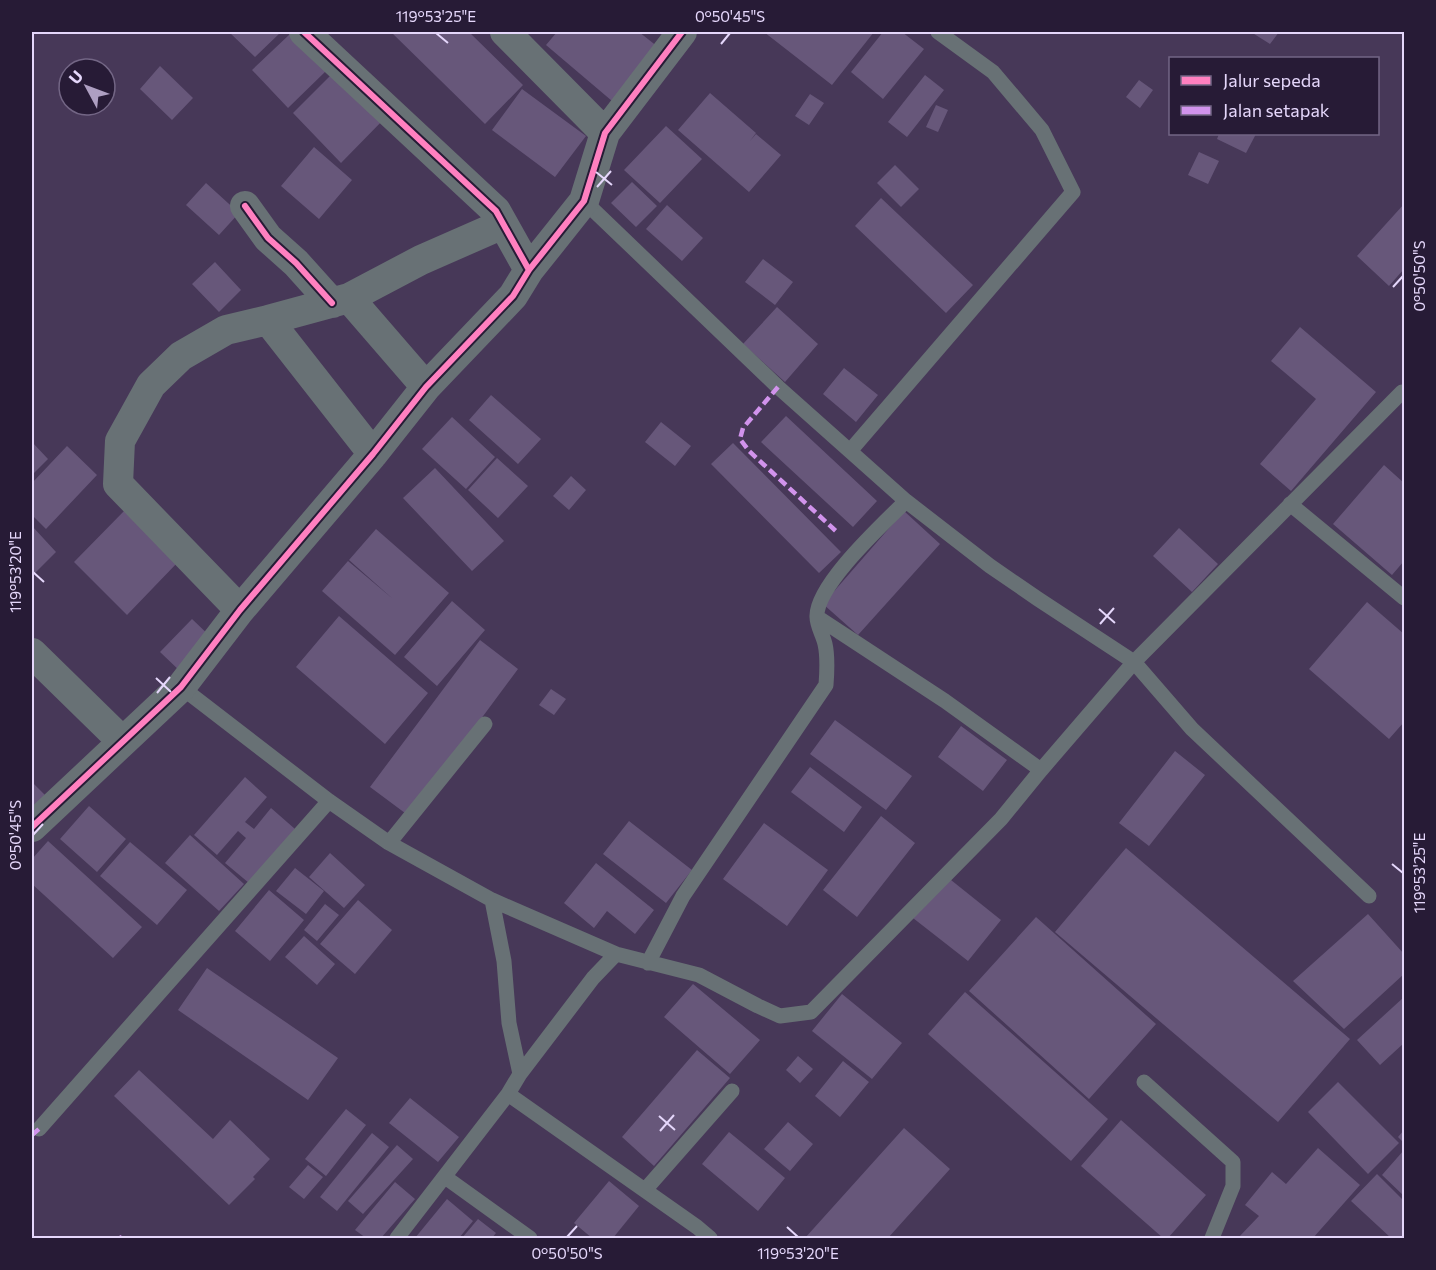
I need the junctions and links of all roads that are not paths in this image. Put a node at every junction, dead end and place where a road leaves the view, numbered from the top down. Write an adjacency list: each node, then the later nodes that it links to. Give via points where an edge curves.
1 (304, 32): 8 (street, via 496,211)
2 (505, 32): 5 (street)
3 (682, 32): 5 (street)
4 (938, 32): 14 (lane, via 993,72 1042,130 1073,192)
5 (606, 133): 6 (street)
6 (584, 201): 9 (street); 14 (lane)
7 (245, 206): 10 (street, via 268,238)
8 (503, 224): 9 (street); 10 (street)
9 (529, 270): 12 (street, via 513,296)
10 (340, 301): 11 (street); 12 (street)
11 (268, 320): 15 (street); 19 (street, via 226,330 181,356 151,385 120,441 118,484)
12 (426, 387): 15 (street)
13 (1402, 392): 17 (lane)
14 (850, 451): 16 (lane)
15 (373, 454): 19 (street)
16 (906, 501): 20 (lane, via 844,566 820,600); 22 (lane, via 990,566)
17 (1290, 504): 18 (lane); 22 (lane)
18 (1404, 598)
19 (240, 610): 23 (street)
20 (817, 617): 26 (lane, via 945,700); 33 (lane, via 825,646 826,685 682,896)
21 (32, 653): 25 (street)
22 (1134, 662): 26 (lane); 30 (lane, via 1192,729)
23 (181, 687): 25 (street); 27 (lane)
24 (485, 724): 29 (lane)
25 (122, 741): 28 (street)
26 (1041, 770): 33 (lane, via 1001,819 811,1012 780,1016 699,975)
27 (329, 801): 29 (lane); 38 (lane)
28 (32, 827)
29 (389, 843): 31 (lane)
30 (1369, 896)
31 (492, 900): 32 (lane); 34 (lane)
32 (616, 954): 33 (lane); 34 (lane)
33 (648, 963)
34 (520, 1074): 37 (lane)
35 (1144, 1082): 44 (lane, via 1233,1162 1233,1186)
36 (732, 1091): 40 (lane)
37 (508, 1094): 39 (lane); 40 (lane)
38 (39, 1129)
39 (445, 1177): 41 (lane); 42 (lane)
40 (645, 1190): 43 (lane)
41 (398, 1239)
42 (530, 1239)
43 (710, 1239)
44 (1212, 1239)

